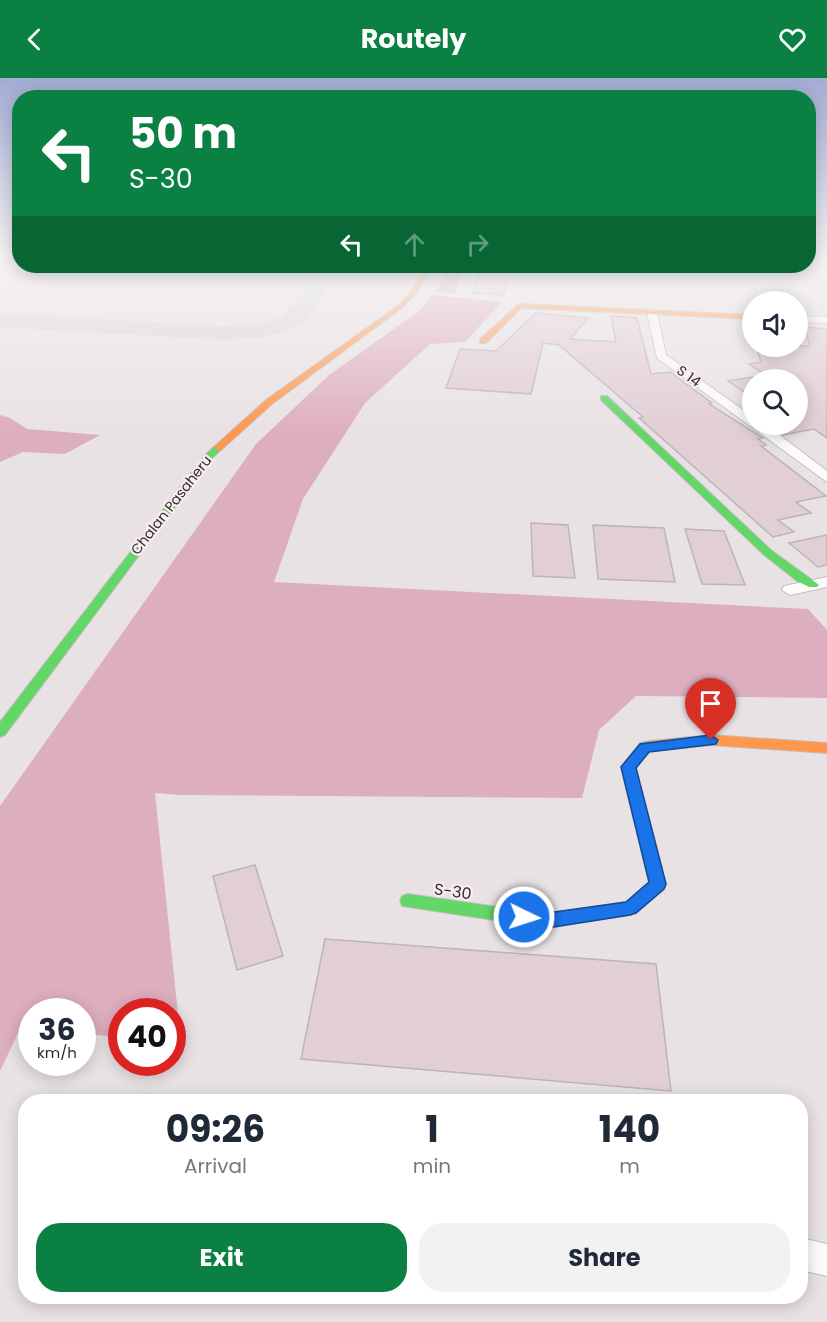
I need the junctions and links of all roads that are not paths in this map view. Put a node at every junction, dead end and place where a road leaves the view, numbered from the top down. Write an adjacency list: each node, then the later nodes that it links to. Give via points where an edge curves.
1 (389, 315): 15 (street, Chalan Pasaheru, via 269,402 207,458)
2 (510, 315): 8 (street)
3 (653, 315): 10 (street, S 14, via 661,356)
4 (714, 315): 5 (street)
5 (742, 316)
6 (808, 319): 7 (street)
7 (827, 320)
8 (483, 341)
9 (604, 398): 13 (street, via 767,552 801,579)
10 (742, 415)
11 (769, 435): 12 (street, S 14)
12 (827, 478)
13 (820, 583): 14 (street)
14 (790, 591)
15 (0, 732)
16 (827, 748): 17 (street, S-30, via 711,740 645,747 628,767 658,884 630,908 547,921)
17 (408, 901)
18 (808, 1256): 19 (street)
19 (827, 1260)

